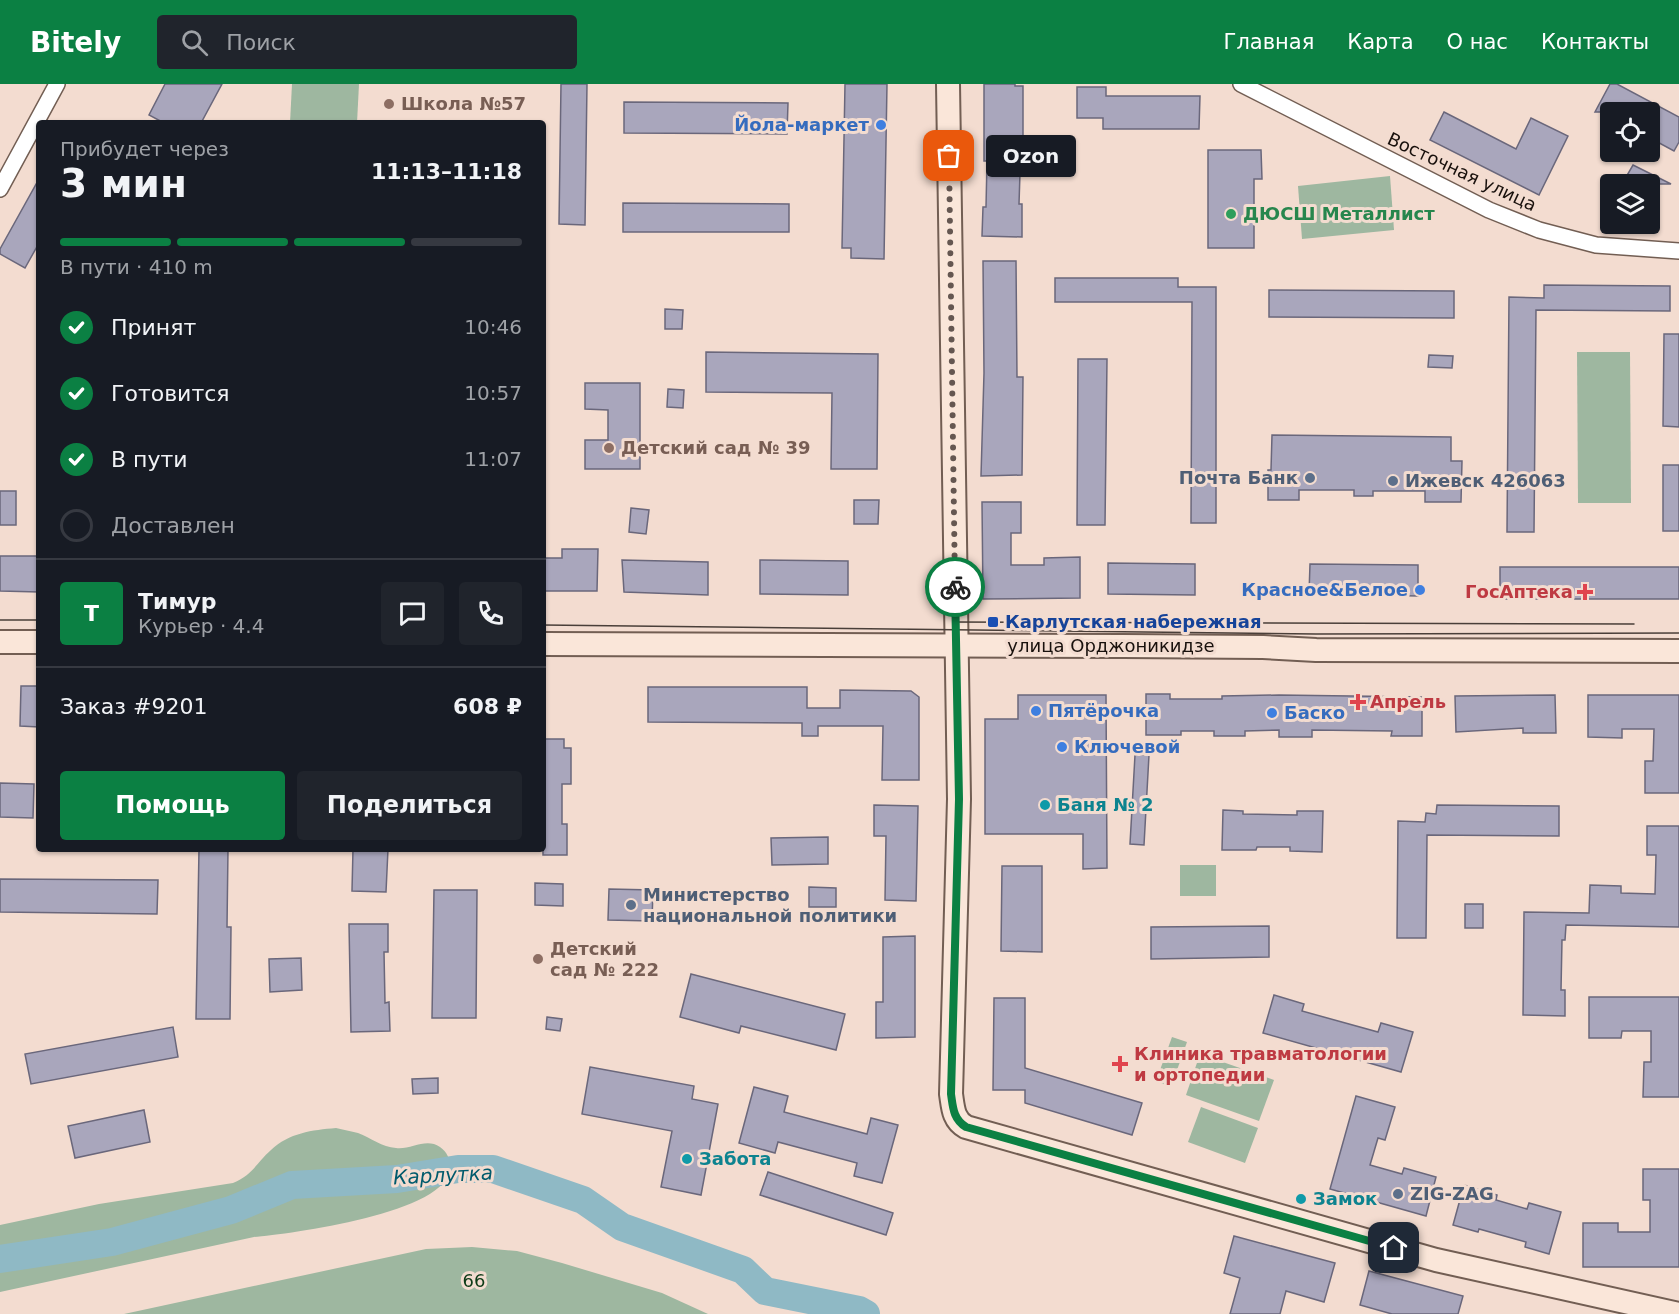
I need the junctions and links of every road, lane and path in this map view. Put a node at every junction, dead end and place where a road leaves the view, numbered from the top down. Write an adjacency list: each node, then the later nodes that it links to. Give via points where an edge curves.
1 (57, 84): 4 (street)
2 (948, 84): 11 (main road)
3 (1241, 84): 7 (street, Восточная улица, via 1489,210 1539,230 1596,245)
4 (37, 120)
5 (36, 123): 6 (street)
6 (0, 189)
7 (1679, 251)
8 (0, 642): 9 (main road)
9 (36, 642)
10 (546, 644): 11 (main road, улица Орджоникидзе)
11 (956, 646): 12 (main road, улица Орджоникидзе); 13 (main road, via 959,799 951,1094 958,1122 1436,1260)
12 (1679, 651)
13 (1679, 1314)

